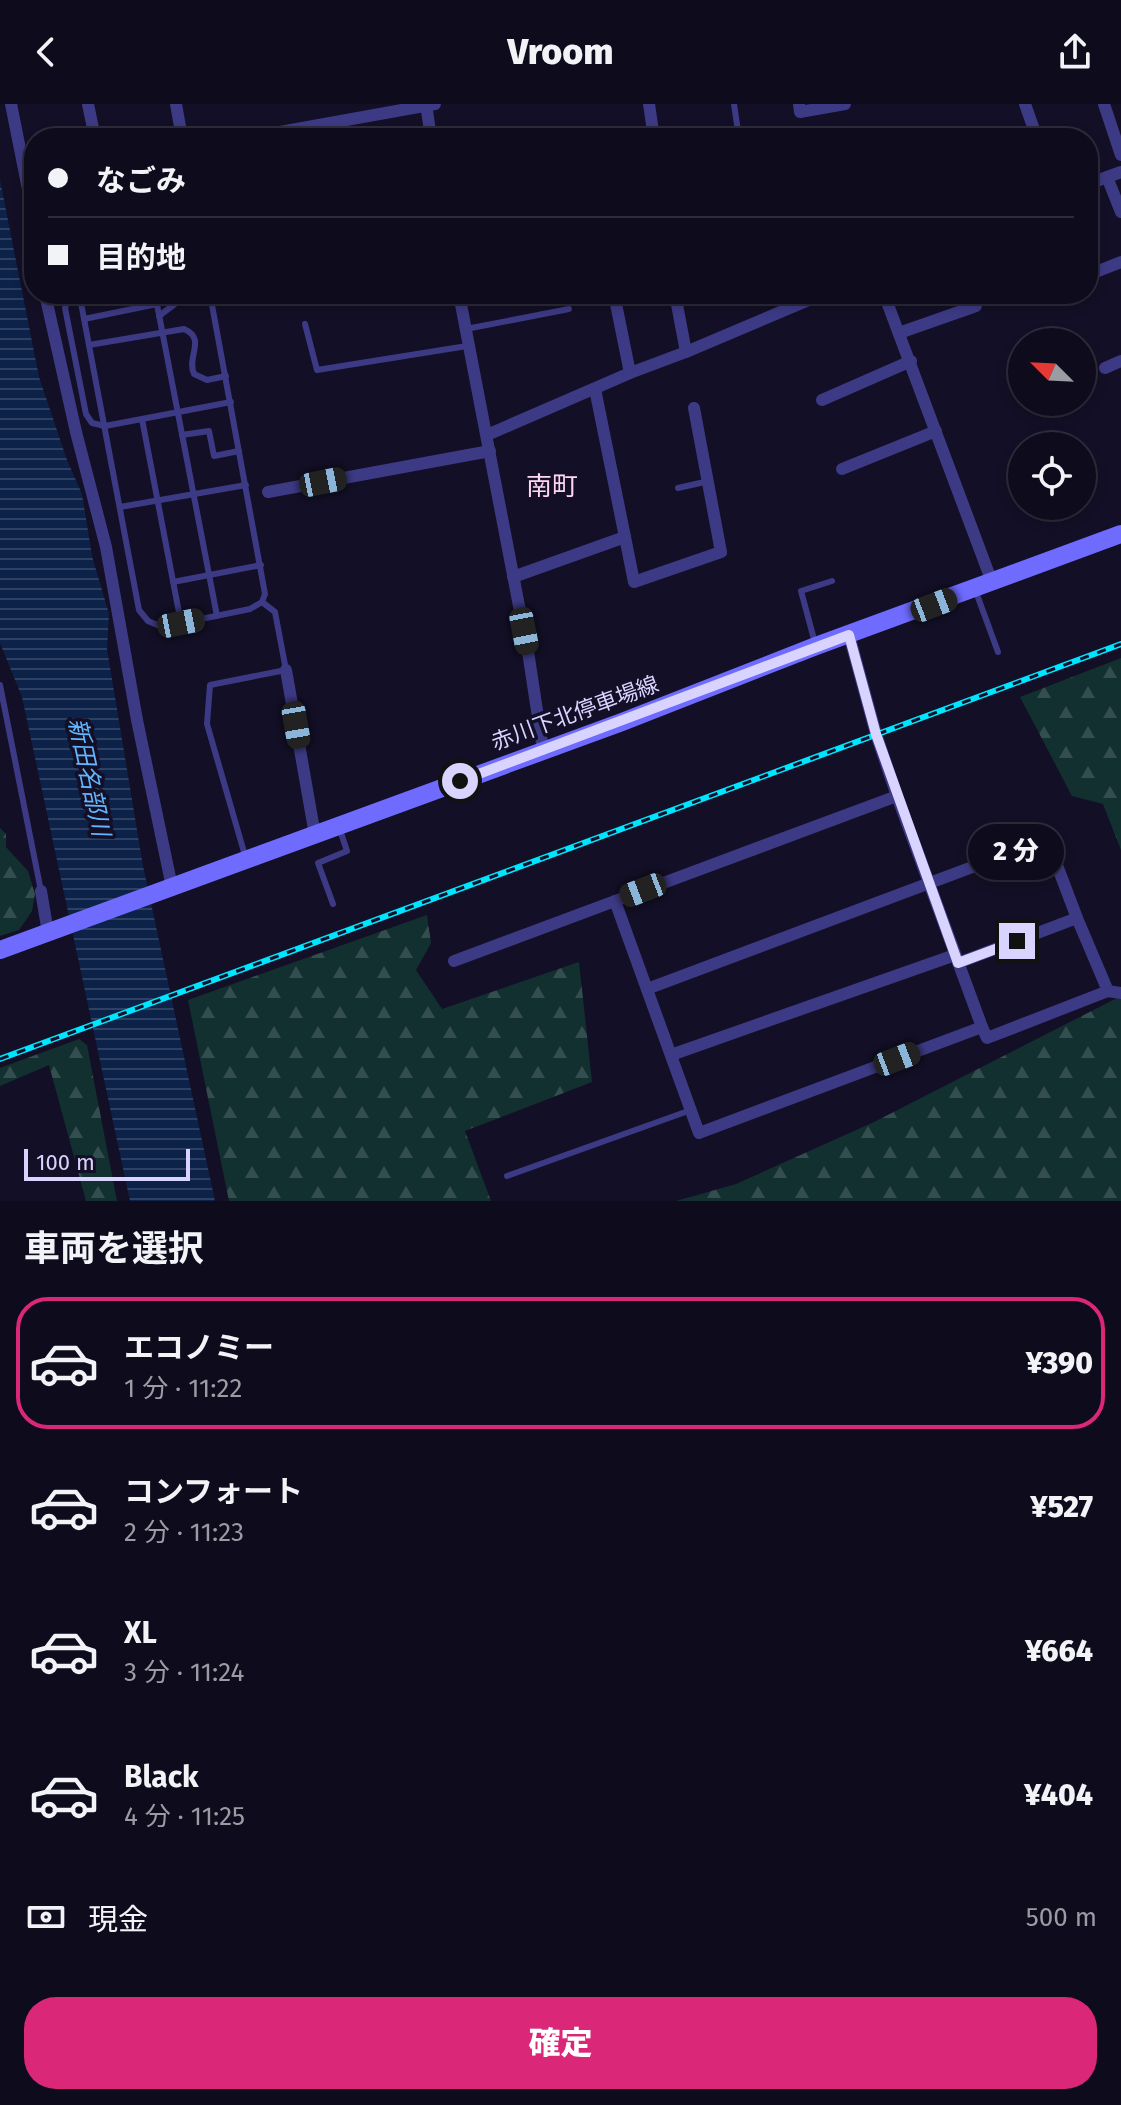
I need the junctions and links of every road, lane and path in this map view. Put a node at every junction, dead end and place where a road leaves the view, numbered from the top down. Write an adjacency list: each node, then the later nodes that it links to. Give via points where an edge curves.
1 (11, 104): 18 (street)
2 (88, 104): 11 (street)
3 (176, 104): 12 (street)
4 (429, 104): 13 (street); 14 (street)
5 (649, 104): 15 (street)
6 (734, 104): 16 (lane)
7 (799, 104): 8 (street, via 800,112)
8 (845, 104)
9 (1025, 104): 17 (street)
10 (1104, 104): 19 (street)
11 (93, 128)
12 (180, 128)
13 (300, 128)
14 (430, 128)
15 (653, 128)
16 (738, 128)
17 (1033, 128)
18 (24, 152)
19 (1121, 155)
20 (1121, 172): 21 (street)
21 (1107, 177): 22 (street); 23 (street)
22 (1098, 180)
23 (1121, 212)
24 (1121, 262): 25 (street)
25 (1098, 271)
26 (47, 304): 95 (street, via 106,547)
27 (66, 304): 59 (lane, via 86,414 92,423)
28 (81, 304): 40 (lane)
29 (157, 304): 39 (lane); 40 (lane)
30 (175, 304): 39 (lane)
31 (212, 304): 52 (lane)
32 (461, 304): 42 (street)
33 (616, 304): 51 (street)
34 (677, 304): 47 (street)
35 (799, 304): 47 (street)
36 (888, 304): 44 (street)
37 (976, 306): 44 (street)
38 (569, 309): 42 (lane)
39 (159, 316): 43 (lane)
40 (84, 319): 45 (lane)
41 (305, 324): 46 (lane, via 317,370)
42 (466, 329): 46 (street)
43 (162, 331): 45 (lane); 52 (lane, via 191,332 197,345 191,368 200,378); 57 (lane)
44 (899, 333): 48 (street)
45 (89, 345): 59 (lane)
46 (470, 346): 62 (street)
47 (686, 352): 51 (street)
48 (911, 361): 54 (street); 60 (street)
49 (1121, 361): 50 (street)
50 (1105, 368)
51 (630, 373): 53 (street)
52 (226, 376): 55 (lane)
53 (595, 389): 62 (street); 74 (street)
54 (822, 400)
55 (231, 402): 57 (lane); 63 (lane)
56 (694, 408): 66 (street)
57 (178, 412): 58 (lane); 61 (lane)
58 (142, 419): 59 (lane); 71 (lane)
59 (105, 426): 72 (lane)
60 (936, 431): 65 (street); 80 (street)
61 (182, 435): 63 (lane, via 209,431 214,456); 70 (lane)
62 (487, 435): 64 (street)
63 (239, 451): 67 (lane)
64 (490, 451): 69 (street); 77 (street)
65 (842, 469)
66 (709, 481): 68 (lane); 74 (street, via 721,552 634,582)
67 (246, 485): 70 (lane); 75 (lane)
68 (678, 488)
69 (268, 492)
70 (193, 494): 71 (lane); 76 (lane)
71 (158, 501): 72 (lane); 79 (lane)
72 (120, 507): 83 (lane, via 139,610 162,627)
73 (1121, 534): 80 (main road, 赤川下北停車場線)
74 (625, 537): 77 (street)
75 (261, 565): 76 (lane); 81 (lane)
76 (209, 575): 79 (lane); 82 (lane)
77 (513, 577): 89 (street)
78 (832, 581): 85 (lane, via 801,591)
79 (173, 582): 83 (lane)
80 (984, 586): 84 (main road, 赤川下北停車場線); 86 (lane)
81 (262, 602): 82 (lane); 87 (lane, via 275,612)
82 (217, 616): 83 (lane)
83 (181, 623)
84 (849, 635): 85 (main road, 赤川下北停車場線); 90 (street)
85 (816, 646): 89 (main road, 赤川下北停車場線)
86 (998, 652)
87 (286, 670): 92 (street); 93 (lane, via 210,685 207,724)
88 (0, 685): 96 (lane)
89 (543, 750): 91 (main road, 赤川下北停車場線)
90 (897, 796): 94 (street); 97 (street)
91 (339, 826): 92 (main road, 赤川下北停車場線); 98 (lane, via 347,851 318,863)
92 (315, 835): 93 (main road, 赤川下北停車場線)
93 (246, 860): 95 (main road, 赤川下北停車場線)
94 (929, 883): 99 (street, via 1047,839); 102 (street); 104 (street)
95 (170, 888): 100 (main road, 赤川下北停車場線)
96 (41, 891): 100 (street)
97 (615, 901): 103 (street); 104 (street)
98 (333, 904)
99 (1077, 918): 102 (street); 105 (street)
100 (48, 933): 101 (main road, 赤川下北停車場線)
101 (0, 950)
102 (957, 959): 106 (street); 107 (street)
103 (454, 961)
104 (647, 989): 107 (street)
105 (1115, 992): 106 (street, via 987,1038)
106 (982, 1027): 108 (street, via 699,1133)
107 (671, 1055): 108 (street)
108 (691, 1110): 109 (lane)
109 (507, 1176)

